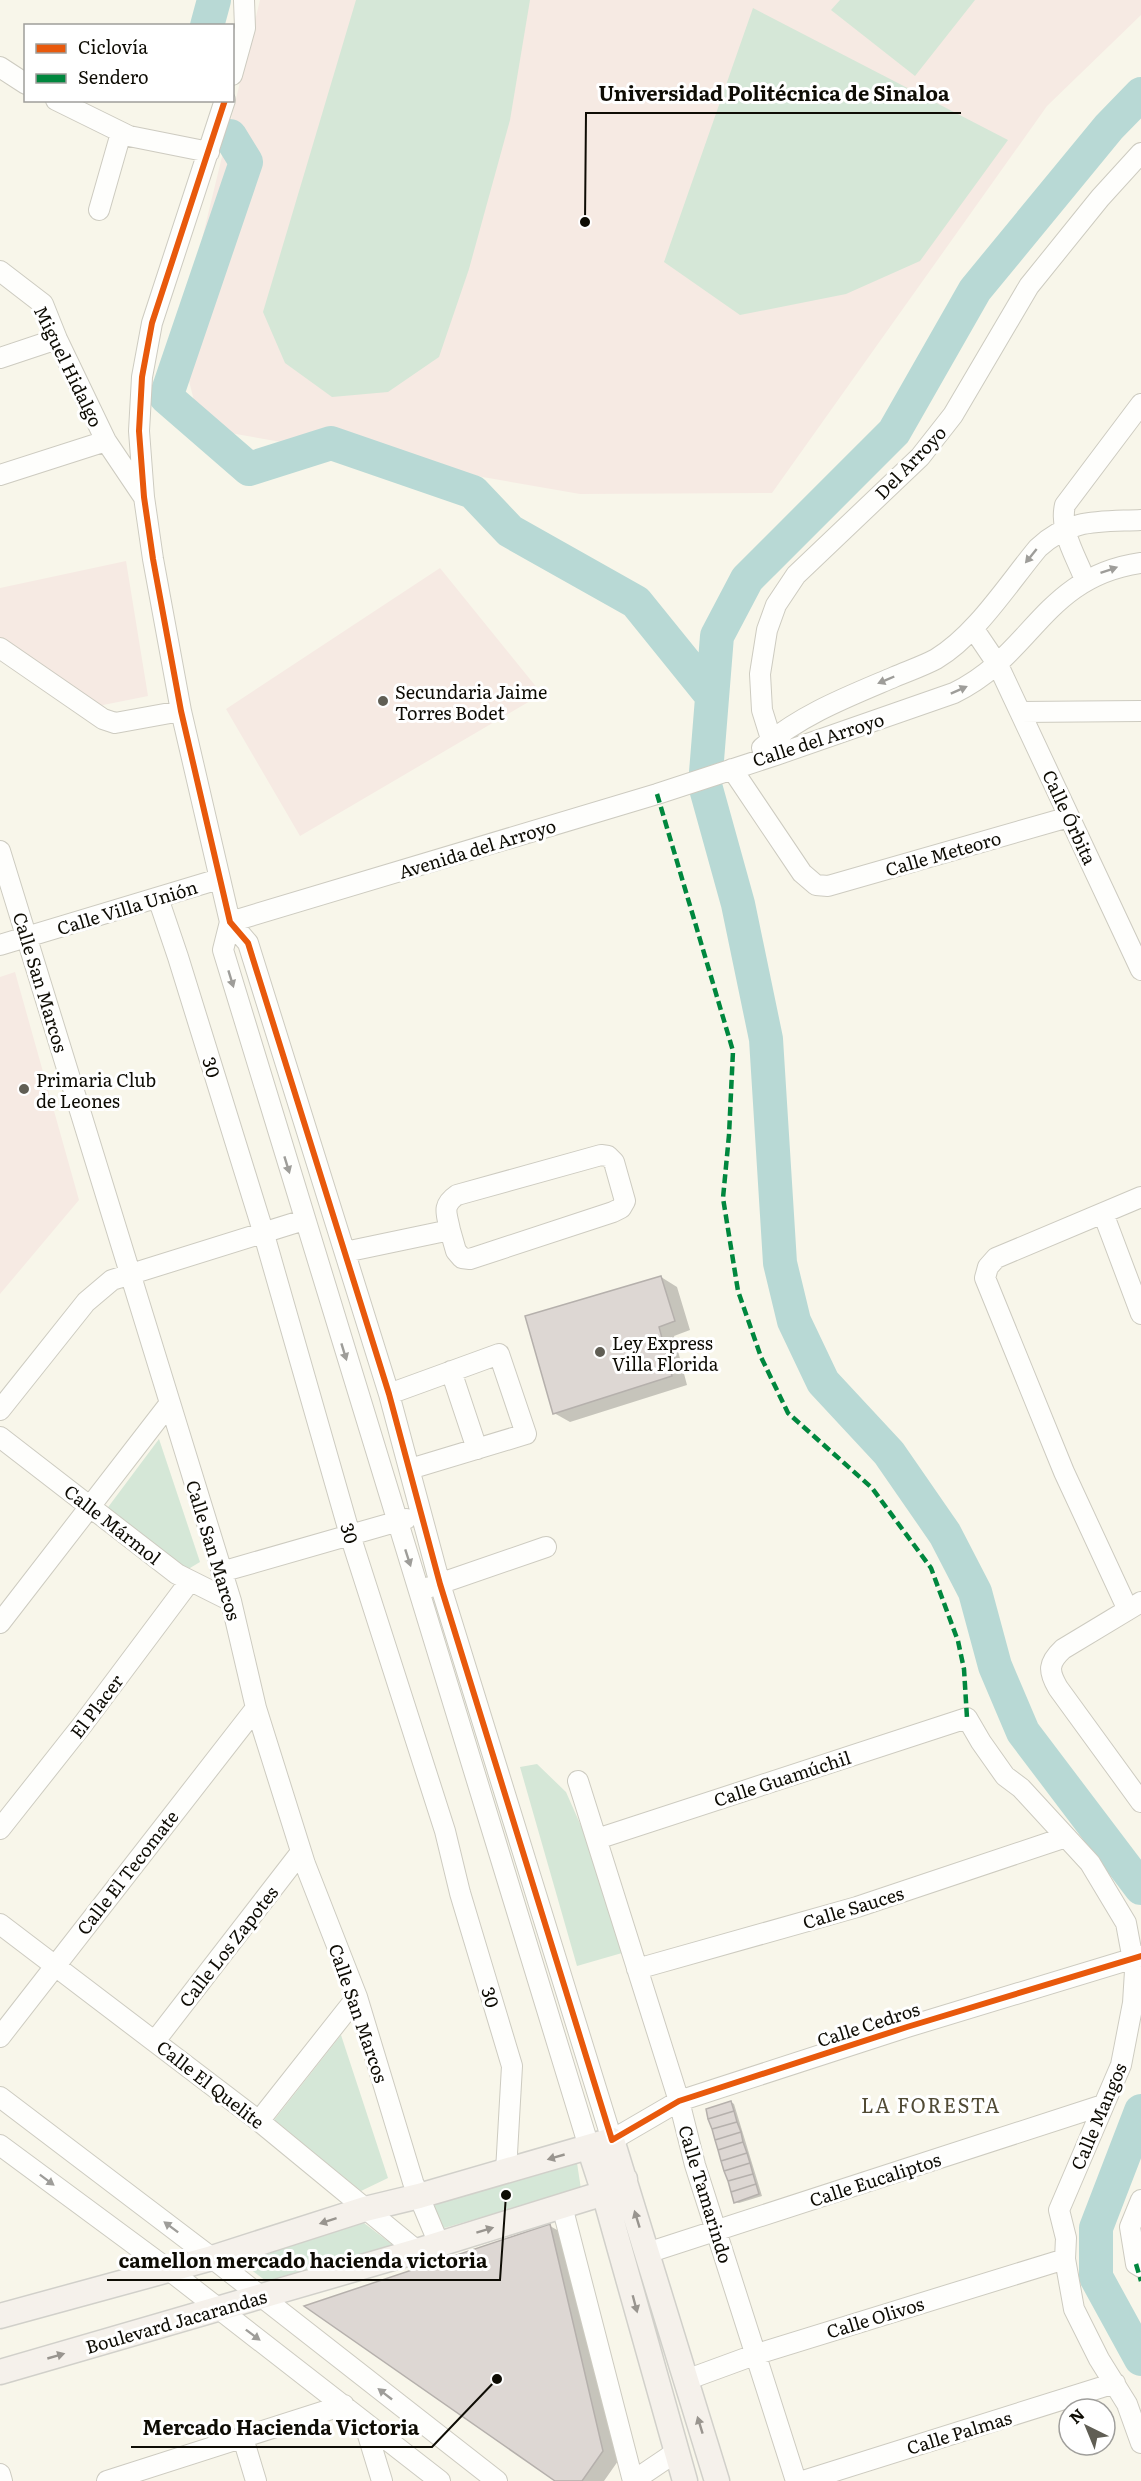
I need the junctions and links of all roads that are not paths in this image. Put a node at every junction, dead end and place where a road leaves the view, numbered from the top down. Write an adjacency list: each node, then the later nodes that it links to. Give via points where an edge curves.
1 (244, 0): 3 (street, via 245,28)
2 (0, 67): 4 (street)
3 (234, 68)
4 (24, 83)
5 (60, 102): 7 (street)
6 (224, 102): 8 (street)
7 (120, 133): 8 (street); 10 (street)
8 (209, 152): 17 (street, via 153,323 142,377 139,432)
9 (1141, 153): 28 (street, Del Arroyo, via 1029,286 953,415 920,457 796,575 776,605 766,630 760,674 762,710)
10 (99, 210)
11 (0, 271): 12 (street, Miguel Hidalgo, via 43,304)
12 (57, 339): 13 (street); 15 (street, Miguel Hidalgo)
13 (0, 358)
14 (1141, 404): 19 (street, via 1070,495 1063,515)
15 (106, 441): 16 (street); 17 (street, Miguel Hidalgo)
16 (0, 475)
17 (144, 498): 25 (street)
18 (1141, 520): 19 (street, Calle del Arroyo, via 1076,524)
19 (1064, 529): 21 (street); 22 (street, Calle del Arroyo, one-way to 22, via 1038,548)
20 (1141, 563): 21 (street, Calle del Arroyo, one-way to 20, via 1118,566)
21 (1085, 580): 24 (street, Calle del Arroyo, via 1047,610)
22 (972, 628): 24 (street); 28 (street, Calle del Arroyo, one-way to 28, via 935,659 815,710)
23 (0, 648): 25 (street, via 103,719 116,723)
24 (998, 665): 27 (street, Calle Órbita); 28 (street, Calle del Arroyo, one-way to 24, via 954,693)
25 (181, 711): 32 (street)
26 (1141, 711): 27 (street)
27 (1020, 712): 30 (street, Calle Órbita)
28 (773, 748): 29 (street, Calle del Arroyo)
29 (733, 768): 30 (street, Calle Meteoro, via 802,873 816,885 828,886); 34 (street, Avenida del Arroyo)
30 (1070, 817): 37 (street, Calle Órbita)
31 (0, 851): 35 (street, Calle San Marcos)
32 (219, 879): 33 (street, Calle Villa Unión); 34 (street)
33 (158, 898): 35 (street, Calle Villa Unión); 42 (street, 30)
34 (230, 922): 40 (street, one-way to 40, via 223,951); 43 (street, via 248,943)
35 (27, 937): 36 (street, Calle Villa Unión); 44 (street, Calle San Marcos)
36 (0, 945)
37 (1141, 970)
38 (1141, 1197): 39 (street)
39 (1103, 1213): 45 (street); 63 (street, via 996,1258 985,1278 1064,1472)
40 (304, 1220): 42 (street); 55 (street, one-way to 55)
41 (450, 1230): 41 (street, via 456,1251 462,1258 470,1259 613,1212 625,1201 614,1162 601,1155 457,1195 448,1201 446,1209); 43 (street)
42 (263, 1231): 44 (street); 56 (street, 30)
43 (345, 1252): 47 (street)
44 (129, 1273): 48 (street, Calle San Marcos); 49 (street, via 112,1280 86,1302)
45 (1141, 1314)
46 (451, 1371): 47 (street); 51 (street); 51 (street, via 499,1354 526,1434)
47 (389, 1394): 52 (street)
48 (170, 1402): 53 (street); 58 (street, Calle San Marcos)
49 (0, 1410)
50 (0, 1437): 53 (street, Calle Mármol)
51 (477, 1449): 52 (street)
52 (410, 1469): 54 (street)
53 (90, 1508): 59 (street, Calle Mármol); 64 (street)
54 (423, 1514): 55 (street); 60 (street)
55 (396, 1522): 56 (street); 61 (street, one-way to 61)
56 (350, 1535): 58 (street); 87 (street, 30, via 445,1831 512,2066)
57 (546, 1547): 60 (street)
58 (221, 1572): 62 (street, Calle San Marcos)
59 (190, 1581): 62 (street, Calle Mármol); 69 (street, El Placer)
60 (440, 1584): 61 (street); 84 (street)
61 (418, 1591): 86 (street)
62 (231, 1601): 65 (street, Calle San Marcos)
63 (1135, 1606): 68 (street, via 1062,1649 1049,1667 1051,1676)
64 (0, 1623)
65 (256, 1708): 72 (street, Calle San Marcos); 75 (street, Calle El Tecomate)
66 (967, 1718): 70 (street, Calle Mangos, via 1005,1776); 71 (street, Calle Guamúchil)
67 (578, 1780): 71 (street, Calle Tamarindo)
68 (1141, 1802)
69 (0, 1829)
70 (1066, 1837): 74 (street, Calle Mangos, via 1090,1863 1114,1900); 76 (street, Calle Sauces, via 857,1907)
71 (597, 1839): 76 (street, Calle Tamarindo)
72 (301, 1852): 77 (street, Calle San Marcos); 79 (street, Calle Los Zapotes)
73 (0, 1924): 75 (street, Calle El Quelite)
74 (1137, 1957): 81 (street, Calle Cedros); 82 (street, Calle Mangos, via 1121,2065)
75 (54, 1966): 78 (street, Calle El Tecomate); 79 (street, Calle El Quelite)
76 (637, 1969): 81 (street, Calle Tamarindo)
77 (357, 1998): 83 (street); 90 (street, Calle San Marcos)
78 (0, 2037)
79 (155, 2041): 83 (street, Calle El Quelite)
80 (0, 2097): 97 (street, one-way to 80)
81 (679, 2101): 84 (street, Calle Cedros); 94 (street, Calle Tamarindo)
82 (1103, 2105): 94 (street, Calle Eucaliptos); 98 (street, Calle Mangos, via 1059,2210 1066,2238)
83 (260, 2121): 93 (street, Calle El Quelite)
84 (612, 2140): 86 (main road); 88 (main road)
85 (0, 2145): 100 (street, one-way to 100)
86 (589, 2147): 87 (main road, one-way to 87); 89 (main road)
87 (506, 2171): 90 (main road)
88 (625, 2179): 89 (main road, Boulevard Jacarandas); 96 (main road, one-way to 88)
89 (604, 2193): 92 (main road, Boulevard Jacarandas); 112 (main road, one-way to 112)
90 (419, 2196): 93 (main road); 95 (street, Calle San Marcos)
91 (1141, 2200): 99 (street, via 1130,2227)
92 (562, 2206): 95 (main road, Boulevard Jacarandas, one-way to 92); 120 (street)
93 (365, 2209): 95 (street, Calle El Quelite); 97 (main road, one-way to 97)
94 (716, 2230): 96 (street, Calle Eucaliptos); 104 (street, Calle Tamarindo)
95 (428, 2248): 101 (main road, Boulevard Jacarandas)
96 (647, 2253): 106 (main road)
97 (212, 2258): 100 (main road); 101 (street)
98 (1065, 2259): 104 (street, Calle Olivos); 107 (street, Calle Mangos, via 1074,2309)
99 (1139, 2265)
100 (169, 2270): 102 (street); 103 (main road)
101 (262, 2296): 102 (main road, Boulevard Jacarandas); 119 (street, one-way to 101)
102 (218, 2309): 105 (main road, Boulevard Jacarandas, one-way to 102); 108 (street, one-way to 108)
103 (0, 2316)
104 (757, 2354): 106 (street, Calle Olivos); 123 (street, Calle Tamarindo)
105 (0, 2372)
106 (686, 2380): 122 (main road, one-way to 106)
107 (1115, 2383): 111 (street, Calle Mangos); 124 (street, Calle Palmas)
108 (344, 2405): 109 (street); 110 (street)
109 (364, 2422): 117 (street); 118 (street)
110 (243, 2439): 114 (street); 116 (street)
111 (1141, 2443)
112 (676, 2451): 120 (street); 121 (main road)
113 (0, 2474): 115 (street)
114 (120, 2479)
115 (2, 2481)
116 (256, 2481)
117 (382, 2481)
118 (440, 2481)
119 (497, 2481)
120 (633, 2481)
121 (686, 2481)
122 (717, 2481)
123 (796, 2481)
124 (803, 2481)

